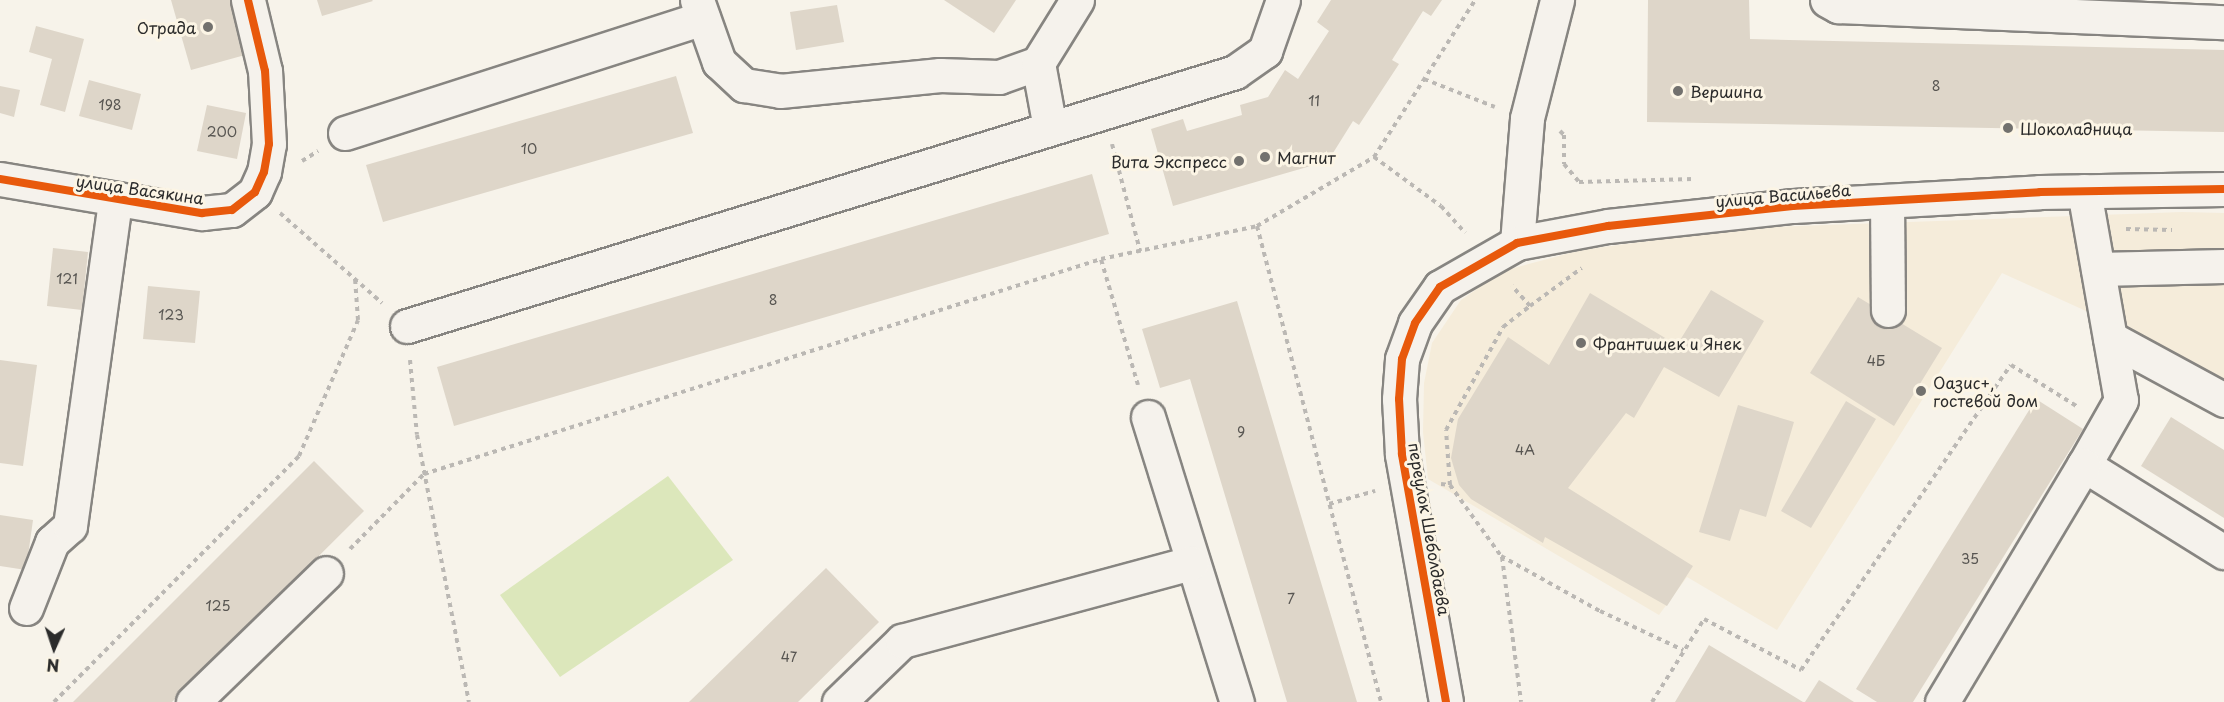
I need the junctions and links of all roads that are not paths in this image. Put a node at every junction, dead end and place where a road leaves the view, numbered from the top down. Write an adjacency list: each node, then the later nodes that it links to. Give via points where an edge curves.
1 (248, 0): 14 (street, улица Васякина, via 265,71 269,144 264,172 255,192 232,210 202,213)
2 (1077, 0): 8 (street)
3 (1282, 0): 9 (street, via 1265,51 1235,72)
4 (1557, 0): 16 (street, via 1527,118)
5 (1827, 0): 7 (street, via 1838,6)
6 (700, 9): 8 (street, via 719,62 744,85 780,91 940,75 999,76); 10 (street)
7 (2224, 22)
8 (1038, 63): 9 (street)
9 (1050, 128): 20 (street)
10 (345, 133)
11 (0, 179): 14 (street, улица Васякина)
12 (2224, 189): 13 (street, улица Васильева)
13 (2084, 191): 15 (street, улица Васильева); 18 (street)
14 (115, 201): 29 (street, via 70,526 52,542)
15 (1887, 201): 16 (street, улица Васильева, via 1793,206 1608,226); 19 (street)
16 (1517, 243): 22 (street, улица Васильева, via 1440,287 1415,323)
17 (2224, 266): 18 (street)
18 (2098, 269): 21 (street)
19 (1888, 309)
20 (407, 326)
21 (2110, 338): 23 (street); 25 (street, via 2121,400)
22 (1402, 359): 33 (street, переулок Шеболдаева, via 1402,454)
23 (2224, 400)
24 (1148, 417): 27 (street)
25 (2084, 465): 26 (street); 34 (street)
26 (2224, 552)
27 (1192, 563): 31 (street, via 902,641); 32 (street)
28 (326, 573): 30 (street)
29 (26, 608)
30 (193, 702)
31 (839, 702)
32 (1238, 702)
33 (1446, 702)
34 (1942, 702)

